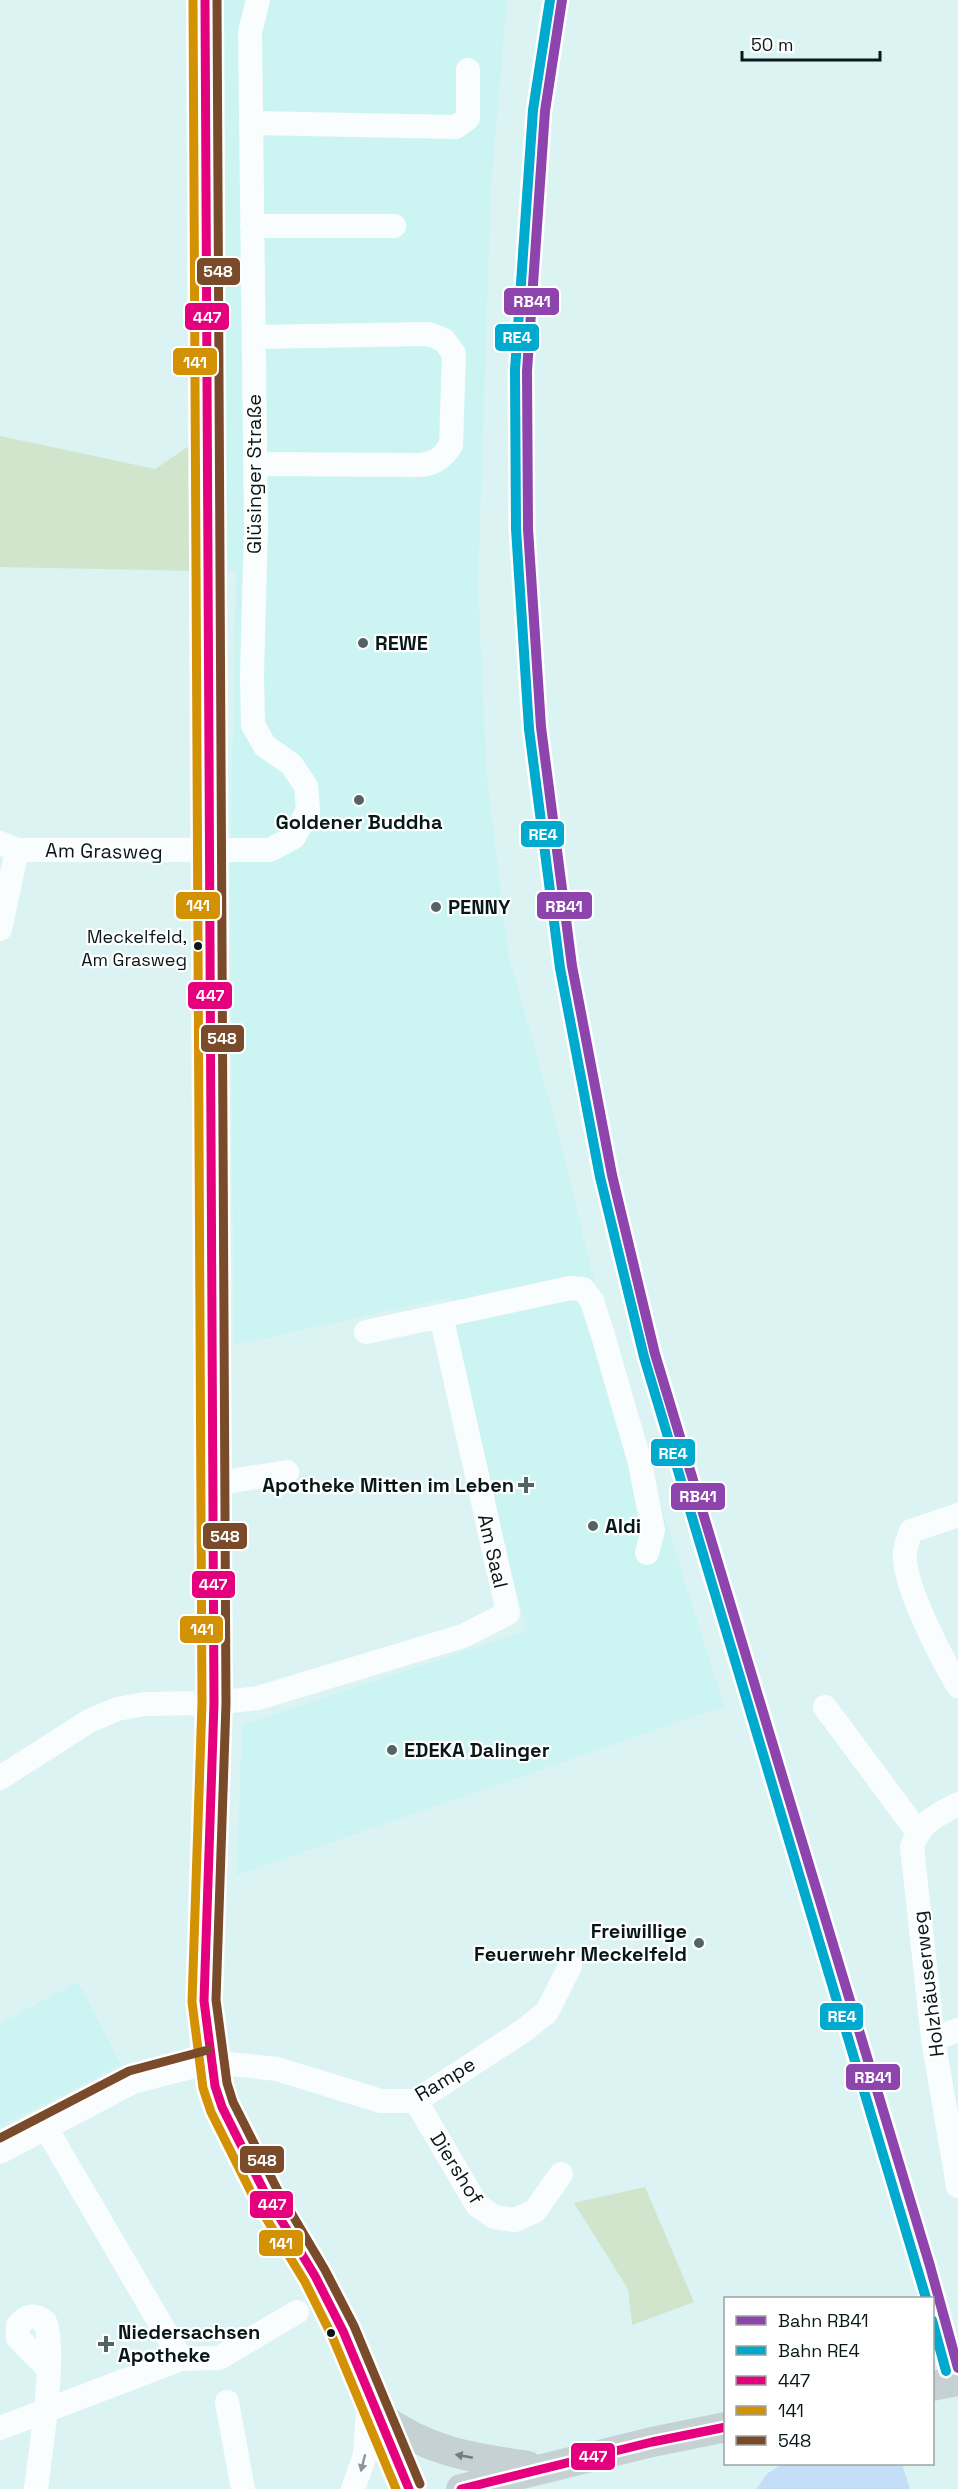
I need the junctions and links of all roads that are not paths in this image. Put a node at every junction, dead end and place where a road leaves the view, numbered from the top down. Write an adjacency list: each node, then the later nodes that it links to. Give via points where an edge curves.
1 (205, 0): 10 (main road)
2 (258, 0): 4 (street, Glüsinger Straße, via 250,32)
3 (468, 70): 4 (street, via 468,118 456,127)
4 (251, 123): 5 (street, Glüsinger Straße)
5 (252, 226): 6 (street); 7 (street, Glüsinger Straße)
6 (394, 226)
7 (254, 337): 8 (street, Glüsinger Straße); 8 (street, via 428,334 444,340 454,354 451,445 434,462)
8 (255, 464): 10 (street, Glüsinger Straße, via 254,725 265,746 291,764 306,786 308,810 294,837 270,850)
9 (8, 846): 10 (street, Am Grasweg); 11 (street)
10 (210, 852): 15 (main road)
11 (0, 929)
12 (441, 1316): 13 (street); 17 (street, via 570,1288 583,1289 592,1300 640,1463 653,1530); 19 (street, Am Saal, via 508,1613 463,1635 258,1698)
13 (366, 1332)
14 (287, 1472): 15 (street)
15 (213, 1484): 19 (main road)
16 (958, 1515): 18 (street, via 911,1531 905,1553 907,1577)
17 (647, 1553)
18 (958, 1686)
19 (214, 1703): 21 (street, Am Saal, via 145,1704 117,1709 89,1721); 27 (main road, via 204,2001)
20 (825, 1707): 23 (street)
21 (0, 1778)
22 (958, 1804): 23 (street)
23 (917, 1831): 26 (street, Holzhäuserweg, via 912,1847)
24 (570, 1966): 28 (street, Rampe, via 547,2012)
25 (958, 2030): 26 (street)
26 (933, 2039): 32 (street, Holzhäuserweg)
27 (211, 2062): 28 (street, Rampe, via 278,2069 381,2101); 29 (street, via 133,2082); 39 (main road, via 215,2086 230,2124 343,2331)
28 (416, 2101): 31 (street, Diershof, via 477,2205 494,2217 515,2220 535,2211)
29 (46, 2128): 30 (street); 34 (street)
30 (0, 2152)
31 (561, 2174)
32 (958, 2186)
33 (297, 2312): 34 (street, via 219,2358)
34 (181, 2359): 40 (street)
35 (48, 2368): 40 (street)
36 (958, 2381): 37 (main road)
37 (934, 2386)
38 (227, 2402): 46 (street)
39 (374, 2405): 43 (main road, one-way to 39, via 438,2450 406,2436); 47 (street, one-way to 47, via 365,2455); 48 (main road)
40 (45, 2411): 42 (street); 45 (street)
41 (724, 2427): 43 (main road)
42 (0, 2428)
43 (542, 2468): 44 (main road)
44 (502, 2482): 49 (main road)
45 (36, 2489)
46 (243, 2489)
47 (353, 2489)
48 (409, 2489)
49 (461, 2489)

